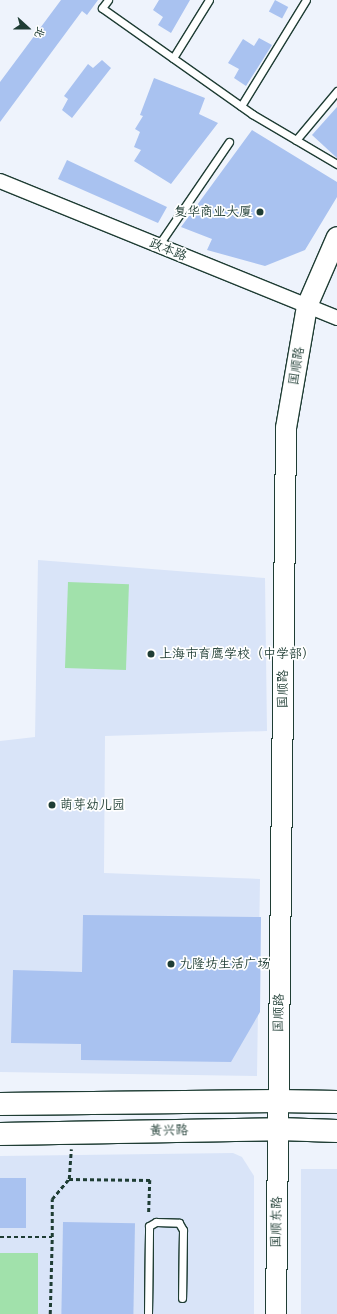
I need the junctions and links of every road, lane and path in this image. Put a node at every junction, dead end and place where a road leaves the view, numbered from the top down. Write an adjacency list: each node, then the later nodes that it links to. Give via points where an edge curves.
1 (108, 0): 4 (lane, via 102,8)
2 (209, 0): 4 (lane)
3 (306, 0): 6 (lane)
4 (173, 58): 6 (lane)
5 (337, 91): 7 (lane)
6 (241, 106): 7 (lane)
7 (296, 140): 9 (lane)
8 (229, 142): 12 (lane)
9 (337, 164)
10 (0, 181): 12 (street, 政本路)
11 (337, 237): 13 (street, 国顺路)
12 (158, 246): 13 (street, 政本路)
13 (306, 306): 14 (street, 政本路); 15 (street, 国顺路, via 286,428)
14 (337, 318)
15 (277, 1100): 16 (main road); 17 (main road); 18 (street, 国顺路)
16 (337, 1102)
17 (0, 1104)
18 (279, 1130): 19 (main road, 黄兴路); 20 (main road, 黄兴路); 29 (street, 国顺东路)
19 (337, 1131)
20 (71, 1133): 21 (main road, 黄兴路); 22 (path)
21 (0, 1134)
22 (69, 1179): 23 (path, via 150,1180); 25 (path, via 52,1199)
23 (149, 1226): 26 (lane, via 156,1222 179,1223 183,1230); 28 (lane)
24 (0, 1237): 25 (path)
25 (52, 1237): 27 (path)
26 (182, 1298)
27 (50, 1314)
28 (148, 1314)
29 (276, 1314)

